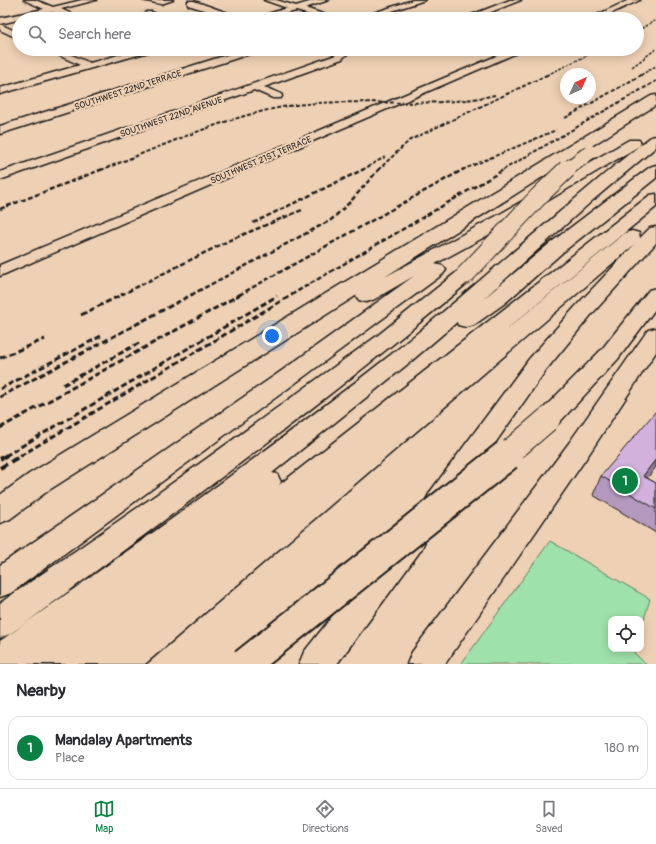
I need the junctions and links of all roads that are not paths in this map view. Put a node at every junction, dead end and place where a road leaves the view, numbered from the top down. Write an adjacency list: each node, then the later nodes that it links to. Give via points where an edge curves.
1 (28, 0): 12 (street)
2 (92, 0): 12 (street)
3 (146, 0): 4 (street)
4 (169, 0)
5 (268, 0): 11 (street)
6 (325, 0): 11 (street)
7 (421, 0): 18 (street)
8 (517, 0): 19 (street)
9 (636, 0): 20 (street)
10 (191, 3): 15 (street)
11 (296, 8): 16 (street); 17 (street)
12 (52, 9): 13 (street); 14 (street)
13 (38, 12)
14 (60, 12)
15 (219, 12)
16 (281, 12)
17 (310, 12)
18 (382, 12)
19 (484, 12)
20 (608, 12)
21 (12, 17): 22 (street)
22 (0, 20)
23 (0, 27): 24 (street)
24 (12, 33)
25 (66, 56): 30 (street)
26 (124, 56): 30 (street)
27 (234, 56): 38 (street, SOUTHWEST 22ND TERRACE)
28 (340, 56): 33 (street, SOUTHWEST 22ND AVENUE)
29 (505, 56): 49 (street, SOUTHWEST 21ST TERRACE)
30 (89, 66): 32 (street)
31 (5, 79): 32 (street)
32 (18, 86): 34 (street)
33 (255, 87): 35 (street); 43 (street, SOUTHWEST 22ND AVENUE)
34 (0, 91)
35 (277, 96)
36 (656, 99): 54 (highway, via 52,474)
37 (656, 110): 58 (highway, bridge, via 590,152 550,183 465,275 385,341)
38 (0, 130)
39 (656, 132): 47 (highway)
40 (656, 140): 59 (highway, via 587,196 401,358 168,539)
41 (656, 150): 52 (highway, via 611,187)
42 (656, 170): 52 (highway, via 556,248 498,299)
43 (0, 176)
44 (656, 185): 50 (highway)
45 (656, 199): 50 (highway)
46 (656, 217): 62 (highway)
47 (506, 218): 55 (highway, via 344,309); 57 (highway, via 288,378)
48 (656, 232): 56 (highway, via 573,322 525,381)
49 (0, 272)
50 (558, 274): 61 (highway, via 378,423)
51 (656, 294): 63 (highway, bridge, via 610,354 548,419 489,470)
52 (466, 320): 60 (highway, via 273,478)
53 (656, 335): 66 (highway, via 578,450)
54 (0, 511)
55 (0, 517)
56 (394, 564): 64 (highway); 65 (highway)
57 (0, 583)
58 (0, 622)
59 (0, 662)
60 (29, 664)
61 (74, 664)
62 (119, 664)
63 (245, 664)
64 (316, 664)
65 (335, 664)
66 (424, 664)

